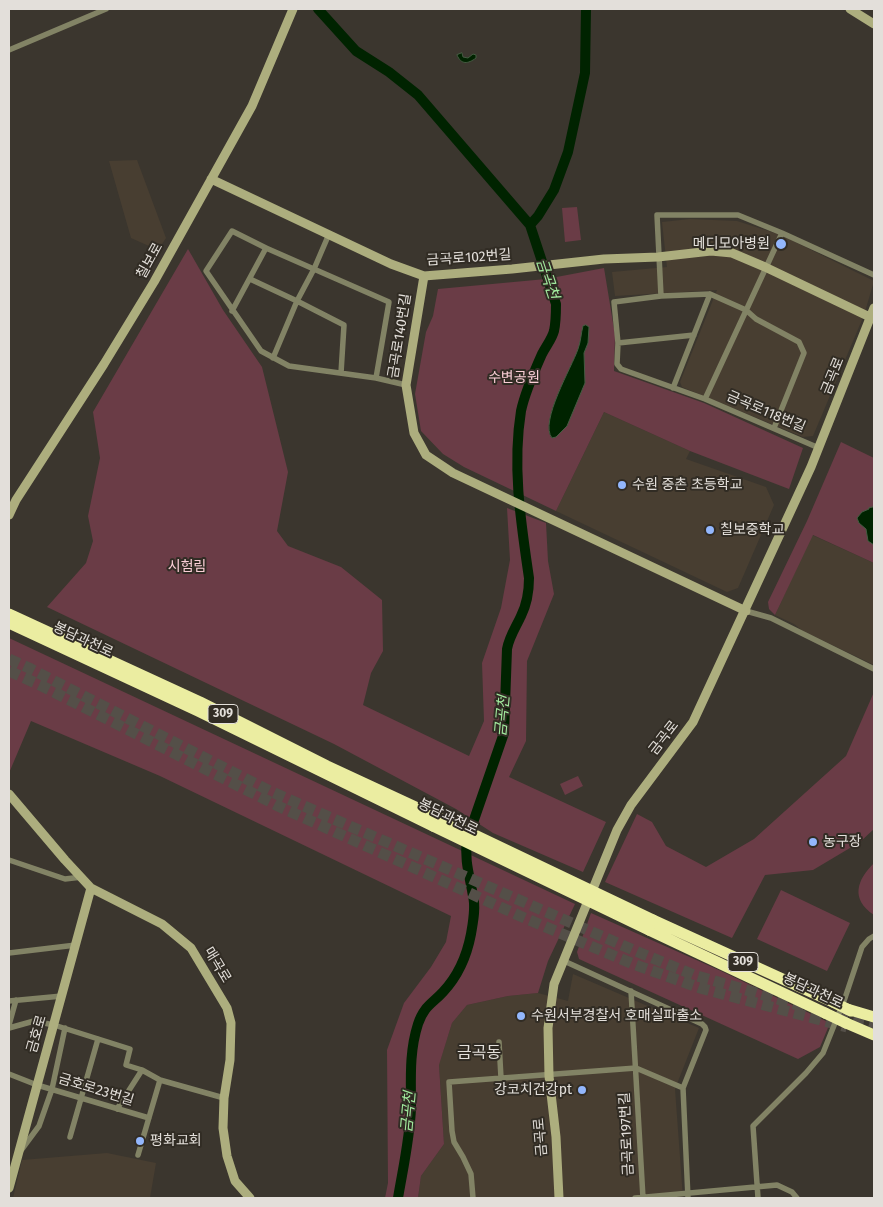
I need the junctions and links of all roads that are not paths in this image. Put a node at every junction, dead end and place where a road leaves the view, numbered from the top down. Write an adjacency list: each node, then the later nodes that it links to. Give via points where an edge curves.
1 (100, 9): 6 (street)
2 (106, 9): 6 (street)
3 (293, 9): 7 (street, 칠보로, via 252,106)
4 (850, 9): 5 (street)
5 (874, 24)
6 (9, 49)
7 (211, 180): 9 (street, 금곡로102번길); 34 (street, 칠보로, via 149,290)
8 (782, 233): 11 (street, via 738,215 657,215); 12 (street); 14 (street)
9 (328, 234): 13 (street); 15 (street, 금곡로102번길)
10 (266, 248): 13 (street); 16 (street); 21 (street, via 232,231 206,271)
11 (658, 257): 12 (street, 금곡로102번길, via 711,251 732,253); 15 (street, 금곡로102번길); 18 (street)
12 (766, 267): 22 (street); 23 (street, 금곡로102번길)
13 (314, 269): 19 (street); 28 (street, via 389,302)
14 (874, 275)
15 (424, 276): 29 (street, 금곡로140번길)
16 (250, 279): 19 (street); 21 (street)
17 (710, 294): 18 (street); 22 (street); 24 (street)
18 (661, 296): 25 (street, 금곡로118번길, via 614,302)
19 (297, 301): 26 (street); 27 (street, via 344,325)
20 (874, 308): 23 (street, 금곡로)
21 (232, 310): 26 (street, via 260,351)
22 (746, 310): 31 (street, 금곡로118번길); 32 (street, via 756,319 799,342 804,353)
23 (873, 319): 33 (street, 금곡로)
24 (694, 335): 25 (street); 30 (street)
25 (618, 343): 30 (street, 금곡로118번길, via 617,364 621,368)
26 (273, 358): 27 (street, via 290,366)
27 (341, 373): 28 (street)
28 (376, 378): 29 (street)
29 (406, 384): 35 (street, 금곡로140번길, via 414,433 426,454 453,472)
30 (673, 388): 31 (street, 금곡로118번길)
31 (705, 399): 32 (street, 금곡로118번길)
32 (774, 428): 33 (street, 금곡로118번길)
33 (819, 448): 35 (street, 금곡로)
34 (9, 516)
35 (746, 611): 38 (street, via 771,618); 48 (street, 금곡로, via 693,722 631,805 617,830)
36 (9, 614): 40 (highway, 봉담과천로 / 309, via 200,702)
37 (9, 623): 40 (highway, 봉담과천로 / 309)
38 (874, 669)
39 (9, 794): 42 (street, 매곡로)
40 (435, 822): 44 (highway, 봉담과천로 / 309, bridge)
41 (9, 860): 42 (street, via 65,879)
42 (82, 877): 43 (street, 매곡로)
43 (91, 888): 46 (street, 금호로); 72 (street, 매곡로, via 162,924 191,948 227,1008 230,1060)
44 (651, 925): 53 (highway, 봉담과천로 / 309, bridge); 59 (highway, 봉담과천로 / 309, bridge)
45 (874, 936): 78 (street, via 862,947 823,1053 753,1126)
46 (76, 944): 47 (street); 50 (street, 금호로)
47 (9, 953)
48 (564, 961): 49 (street); 65 (street, 금곡로, via 554,984 548,1028)
49 (631, 991): 62 (street, 금곡로197번길); 69 (street, via 705,1027)
50 (62, 996): 51 (street); 56 (street, 금호로)
51 (16, 1000): 52 (street); 57 (street)
52 (9, 1001)
53 (849, 1010): 54 (highway); 55 (highway, 봉담과천로 / 309)
54 (874, 1017)
55 (874, 1021)
56 (54, 1025): 57 (street, via 34,1021); 58 (street); 68 (street, 금호로)
57 (9, 1027)
58 (65, 1028): 60 (street); 70 (street)
59 (874, 1036)
60 (98, 1039): 63 (street, via 130,1049 126,1065); 71 (street)
61 (499, 1042): 66 (street)
62 (636, 1068): 65 (street); 69 (street); 85 (street, 금곡로197번길)
63 (142, 1070): 67 (street); 73 (street)
64 (9, 1074): 68 (street, 금호로23번길)
65 (549, 1076): 66 (street); 83 (street, 금곡로)
66 (501, 1078): 82 (street, via 449,1082 454,1142 470,1174)
67 (160, 1080): 72 (street); 74 (street)
68 (37, 1085): 70 (street, 금호로23번길); 76 (street, 금호로)
69 (683, 1088): 80 (street)
70 (52, 1089): 71 (street, 금호로23번길); 76 (street, via 39,1126)
71 (80, 1098): 73 (street, 금호로23번길); 75 (street)
72 (224, 1098): 81 (street, 매곡로, via 223,1128 227,1156 235,1181)
73 (117, 1109): 74 (street, 금호로23번길)
74 (149, 1118): 77 (street)
75 (70, 1137)
76 (17, 1155): 79 (street, 금호로)
77 (138, 1155)
78 (758, 1187): 80 (street); 86 (street); 87 (street, via 777,1185)
79 (9, 1188)
80 (688, 1196): 85 (street)
81 (250, 1198)
82 (473, 1198)
83 (560, 1198)
84 (635, 1198): 85 (street)
85 (643, 1198)
86 (758, 1198)
87 (797, 1198)

